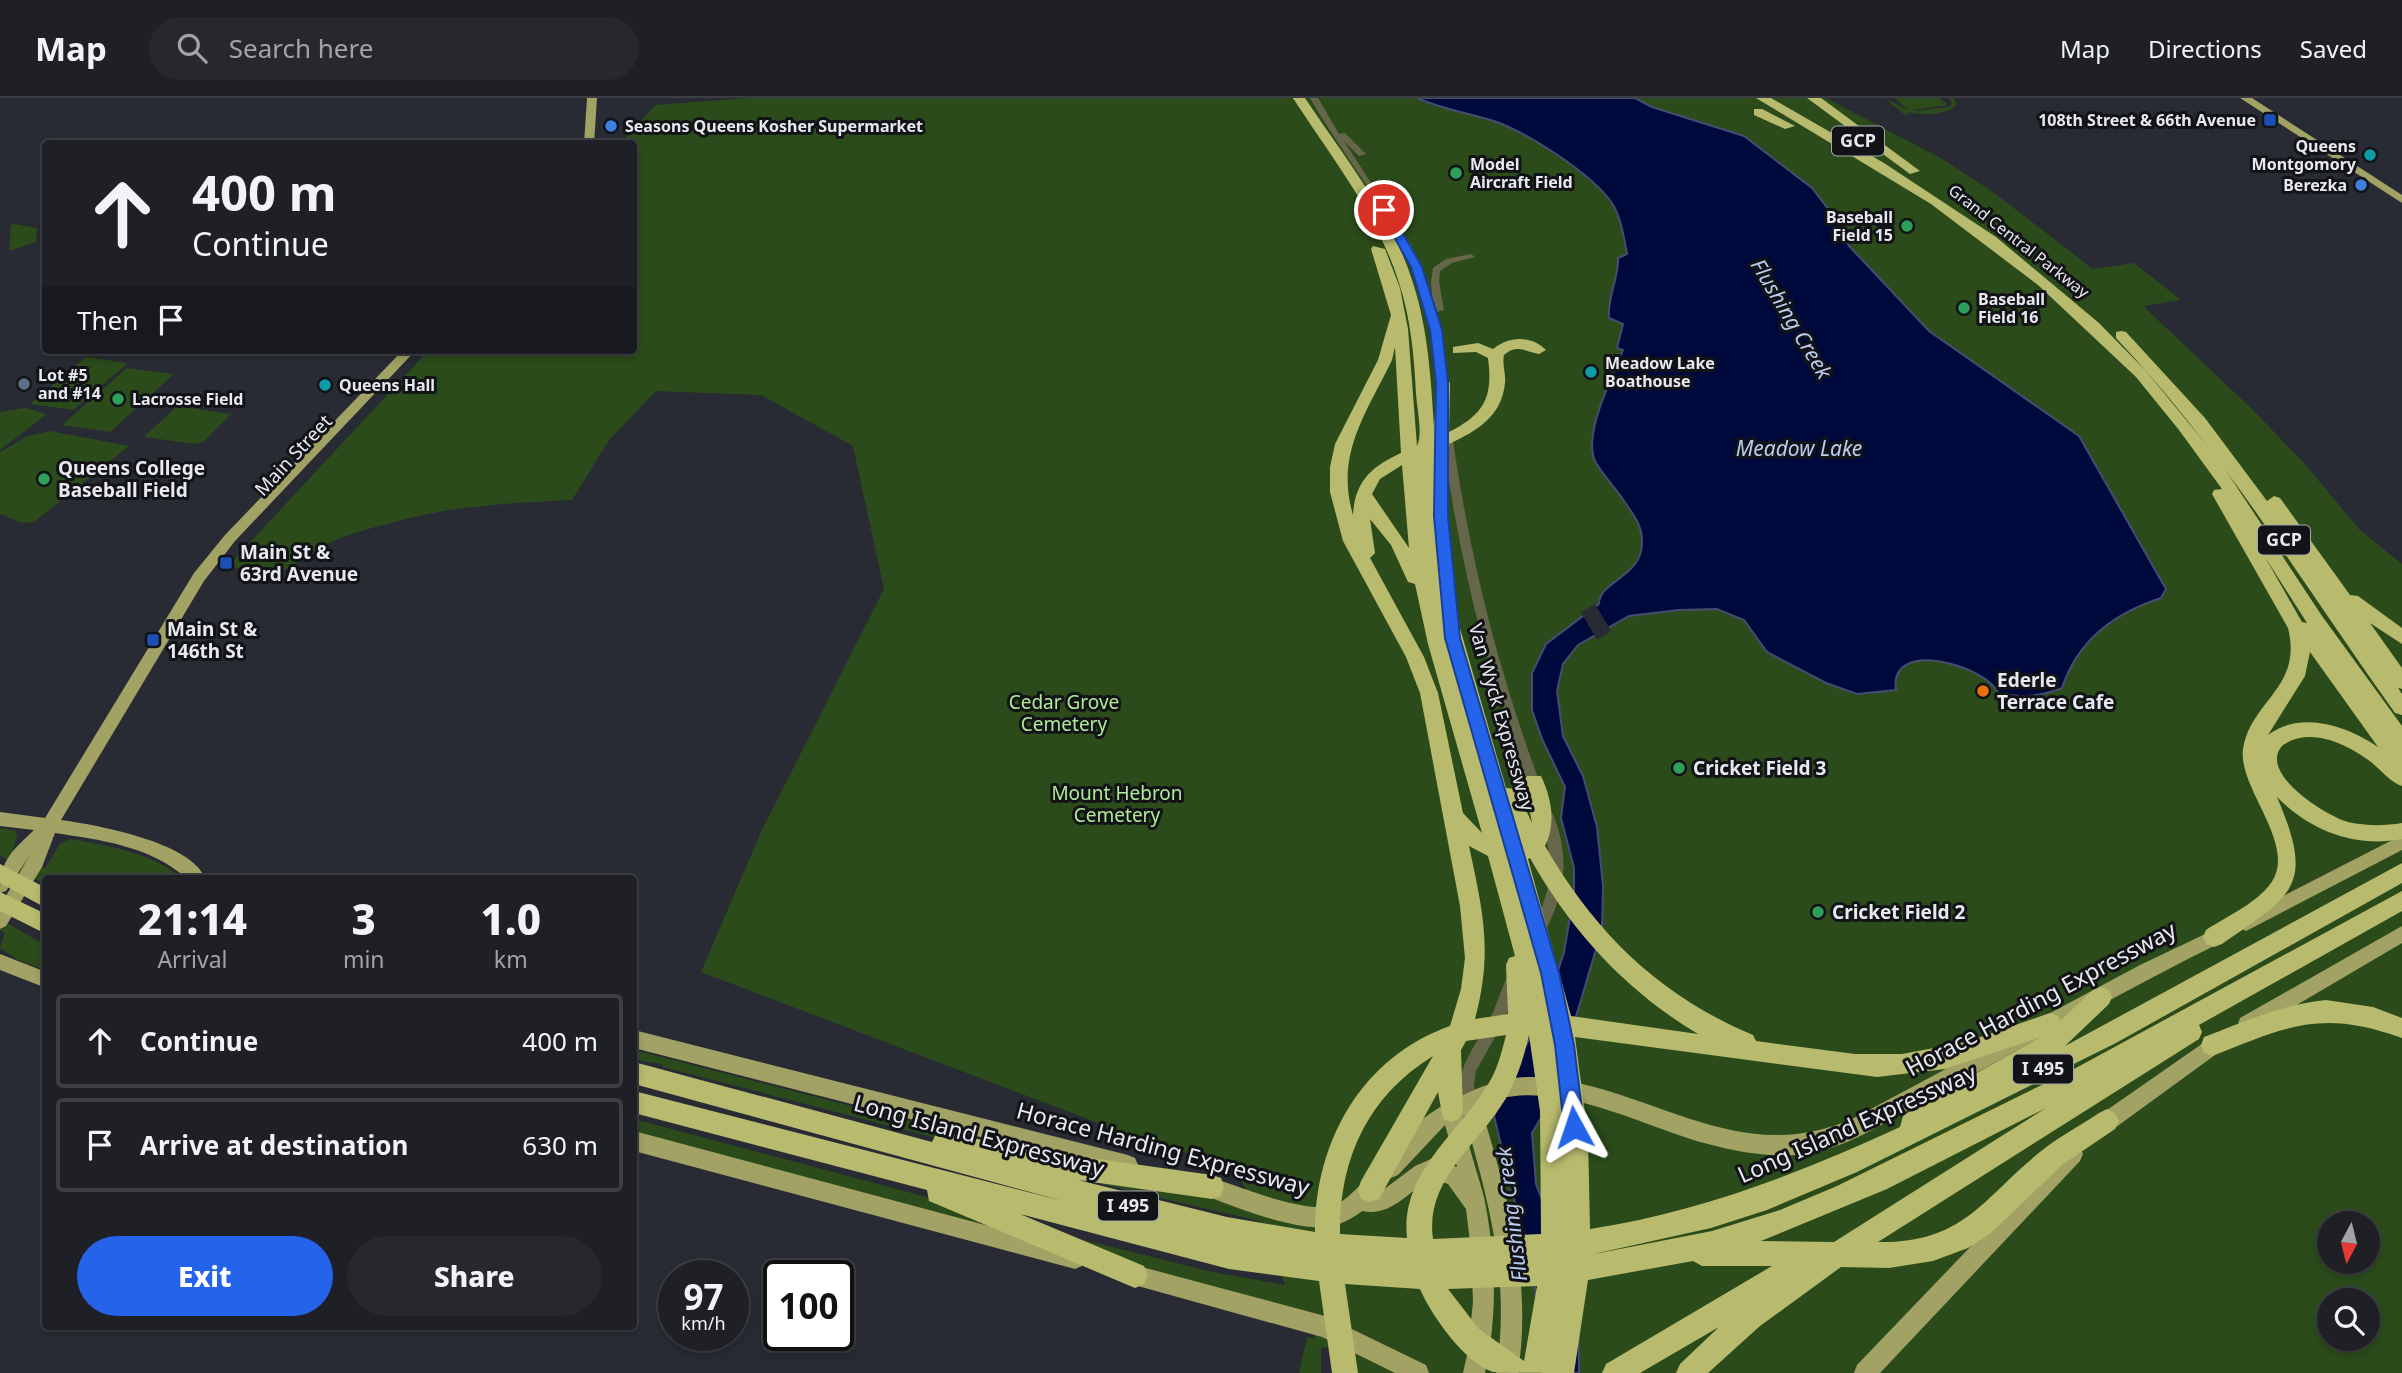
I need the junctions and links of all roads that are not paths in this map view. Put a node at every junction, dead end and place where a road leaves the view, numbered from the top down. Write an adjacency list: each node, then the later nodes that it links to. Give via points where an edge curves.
1 (581, 98): 12 (main road)
2 (592, 98): 13 (main road)
3 (1285, 98): 19 (highway, Van Wyck Expressway, via 1374,240)
4 (1299, 98): 35 (highway, Van Wyck Expressway, via 1387,238 1409,288 1418,332 1432,533)
5 (1762, 98): 15 (highway, Grand Central Parkway / GCP)
6 (1779, 98): 16 (highway, Grand Central Parkway / GCP)
7 (1813, 98): 16 (highway)
8 (2245, 98): 17 (main road)
9 (1315, 102): 11 (street)
10 (1758, 112): 15 (highway)
11 (1328, 122): 14 (street); 20 (street, via 1412,257 1429,298)
12 (579, 140)
13 (589, 140)
14 (1362, 154)
15 (1906, 180): 28 (highway, Grand Central Parkway / GCP, via 1973,225 2071,304 2130,362)
16 (1934, 187): 26 (highway, Grand Central Parkway / GCP, via 2055,275)
17 (2402, 200)
18 (1471, 257): 20 (street, via 1449,261 1435,274)
19 (1397, 300): 32 (highway, via 1388,351 1346,436 1337,475 1348,532); 35 (highway, Van Wyck Expressway, via 1404,344 1415,533)
20 (1438, 341): 27 (street)
21 (1458, 350): 25 (highway, via 1482,348)
22 (1539, 350): 25 (highway, via 1522,343 1508,344)
23 (406, 354): 31 (main road, Main Street, via 230,538)
24 (417, 354): 31 (main road, Main Street)
25 (1496, 360): 29 (highway, via 1496,402 1483,418 1383,468 1371,479)
26 (2162, 376): 30 (highway, via 2218,431); 37 (highway, Grand Central Parkway / GCP, via 2231,461)
27 (1442, 383): 35 (highway); 42 (street, via 1452,483 1468,566)
28 (2185, 426): 33 (highway); 39 (highway, Grand Central Parkway / GCP)
29 (1365, 496): 32 (highway, via 1363,541); 35 (highway, via 1402,551)
30 (2302, 541): 34 (highway, via 2353,603); 36 (highway)
31 (195, 587): 45 (main road, Main Street)
32 (1378, 587): 43 (highway, via 1425,681)
33 (2281, 599): 40 (highway); 60 (highway, via 2300,634 2304,657 2256,738 2253,753 2286,841 2288,867 2272,898)
34 (2400, 636)
35 (1445, 638): 38 (highway, Van Wyck Expressway); 53 (highway, Van Wyck Expressway)
36 (2402, 682)
37 (2402, 708)
38 (1475, 716): 70 (highway, via 1540,860 1605,944 1690,1018 1732,1039); 91 (highway, Van Wyck Expressway, via 1550,973 1570,1079 1577,1226 1573,1296)
39 (2402, 740)
40 (2402, 765)
41 (2402, 778): 46 (highway, via 2361,746 2325,732 2286,733 2268,752 2270,768 2281,787 2310,813 2358,832)
42 (1534, 782): 43 (highway, via 1543,829 1535,845 1514,852 1487,848 1465,834); 73 (street, via 1555,844 1558,883 1547,916 1469,1070)
43 (1450, 794): 67 (highway, via 1476,946 1472,989)
44 (0, 819): 45 (main road)
45 (49, 826): 48 (main road, Main Street); 51 (main road, via 151,848 182,863)
46 (2402, 831)
47 (2402, 842): 60 (main road, Horace Harding Expressway)
48 (28, 858): 52 (main road, Main Street); 57 (main road, Main Street)
49 (2402, 872): 77 (highway, Long Island Expressway / I 495, via 2070,1055)
50 (0, 873): 54 (highway)
51 (194, 875)
52 (0, 887)
53 (1508, 891): 89 (highway, via 1520,997 1514,1053 1493,1098 1430,1182 1420,1237 1431,1286 1451,1321 1483,1352); 90 (highway, Van Wyck Expressway, via 1535,998 1552,1110 1552,1261)
54 (42, 897)
55 (2402, 900): 62 (highway, I 495)
56 (0, 901): 58 (highway)
57 (0, 921)
58 (42, 923)
59 (2402, 933): 69 (main road)
60 (2214, 937): 64 (main road, Horace Harding Expressway)
61 (0, 962): 63 (main road)
62 (2286, 965): 79 (highway, via 2239,1007); 83 (highway, I 495, via 2124,1056 1859,1189 1787,1220)
63 (42, 978)
64 (2101, 997): 65 (main road, Horace Harding Expressway); 77 (highway, via 2048,1045 1935,1107)
65 (2050, 1023): 70 (highway, via 1977,1051 1931,1062 1864,1066); 73 (main road, Horace Harding Expressway, via 1850,1128 1813,1142 1754,1146 1720,1140 1587,1092 1542,1087 1493,1093)
66 (2402, 1028): 69 (highway, via 2352,1012 2312,1010 2289,1014)
67 (1456, 1037): 73 (highway, via 1448,1078); 81 (highway)
68 (637, 1040): 80 (main road, Horace Harding Expressway)
69 (2212, 1045): 74 (main road)
70 (1786, 1056): 85 (highway, via 1560,1024 1513,1022 1453,1034 1401,1063 1354,1118 1331,1186 1329,1245)
71 (637, 1074): 75 (highway, Long Island Expressway / I 495)
72 (637, 1103): 78 (highway, I 495)
73 (1460, 1106): 81 (main road, Horace Harding Expressway, via 1431,1124); 82 (main road); 88 (main road, via 1498,1201 1514,1326)
74 (2107, 1121): 83 (highway, via 2053,1157 1982,1224 1933,1248 1889,1255); 94 (main road)
75 (844, 1128): 77 (highway, Long Island Expressway / I 495, via 1232,1231 1327,1246 1418,1252 1557,1246 1666,1227 1750,1204); 80 (highway, via 1027,1161)
76 (637, 1142): 84 (main road)
77 (1871, 1153)
78 (882, 1168): 83 (highway, I 495, via 1229,1256 1315,1269 1425,1278 1554,1272); 84 (highway)
79 (1944, 1183): 92 (highway); 93 (highway, via 1782,1291 1721,1340)
80 (1212, 1187): 81 (main road, Horace Harding Expressway, via 1313,1216 1337,1214)
81 (1365, 1195): 82 (main road, via 1373,1204 1387,1200 1425,1171 1438,1169 1461,1184)
82 (1475, 1209): 87 (main road, via 1484,1310)
83 (1676, 1252)
84 (1135, 1275): 86 (main road, via 1325,1327)
85 (1345, 1373)
86 (1418, 1373)
87 (1474, 1373)
88 (1507, 1373)
89 (1520, 1373)
90 (1535, 1373)
91 (1561, 1373)
92 (1615, 1373)
93 (1689, 1373)
94 (1865, 1373)

